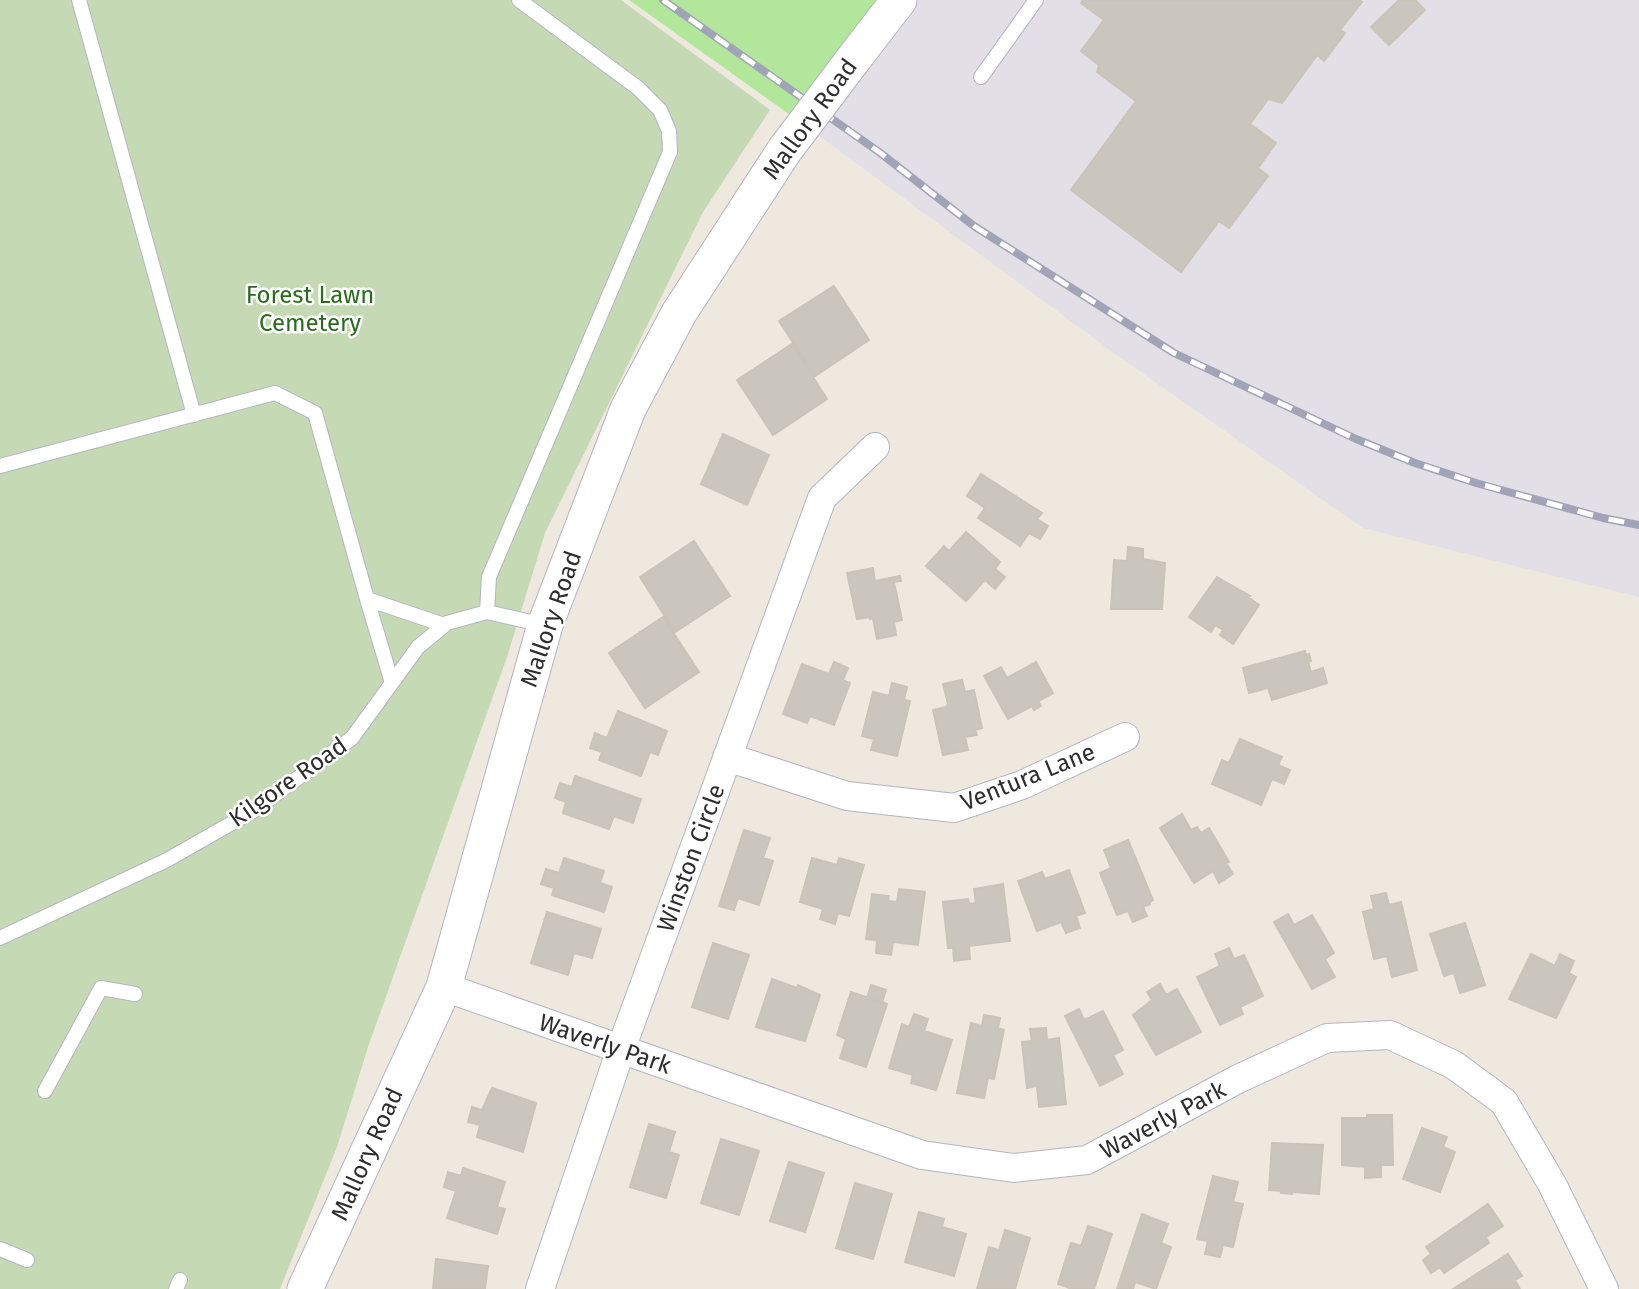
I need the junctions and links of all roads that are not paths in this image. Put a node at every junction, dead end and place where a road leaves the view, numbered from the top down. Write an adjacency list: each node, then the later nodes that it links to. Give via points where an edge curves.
1 (79, 0): 6 (lane)
2 (519, 0): 10 (lane, via 638,88 660,110 669,131 670,152 489,577)
3 (899, 0): 12 (street, Mallory Road, bridge, via 784,151 679,313 628,409)
4 (1036, 0): 5 (lane)
5 (981, 77)
6 (194, 415): 8 (lane); 9 (lane, via 275,393 315,413)
7 (875, 447): 15 (street, Winston Circle, via 822,498)
8 (0, 466)
9 (367, 599): 11 (lane); 13 (lane)
10 (487, 612): 11 (lane, Kilgore Road); 12 (lane, Kilgore Road)
11 (444, 625): 13 (lane, Kilgore Road, via 418,647)
12 (545, 625): 17 (street, Mallory Road)
13 (392, 683): 16 (lane, Kilgore Road, via 352,738 253,811 167,860)
14 (1125, 737): 15 (street, Ventura Lane, via 1022,785 954,808 847,796)
15 (727, 757): 19 (street, Winston Circle)
16 (0, 938)
17 (444, 987): 19 (street, Waverly Park); 23 (street, Mallory Road)
18 (135, 994): 20 (lane, via 101,988)
19 (621, 1049): 24 (street, Winston Circle); 25 (street, Waverly Park, via 922,1155 1014,1168 1087,1160 1238,1079 1327,1038 1390,1035 1454,1065 1504,1102 1552,1184)
20 (45, 1091)
21 (0, 1249): 22 (lane)
22 (27, 1260)
23 (305, 1289)
24 (540, 1289)
25 (1604, 1289)

